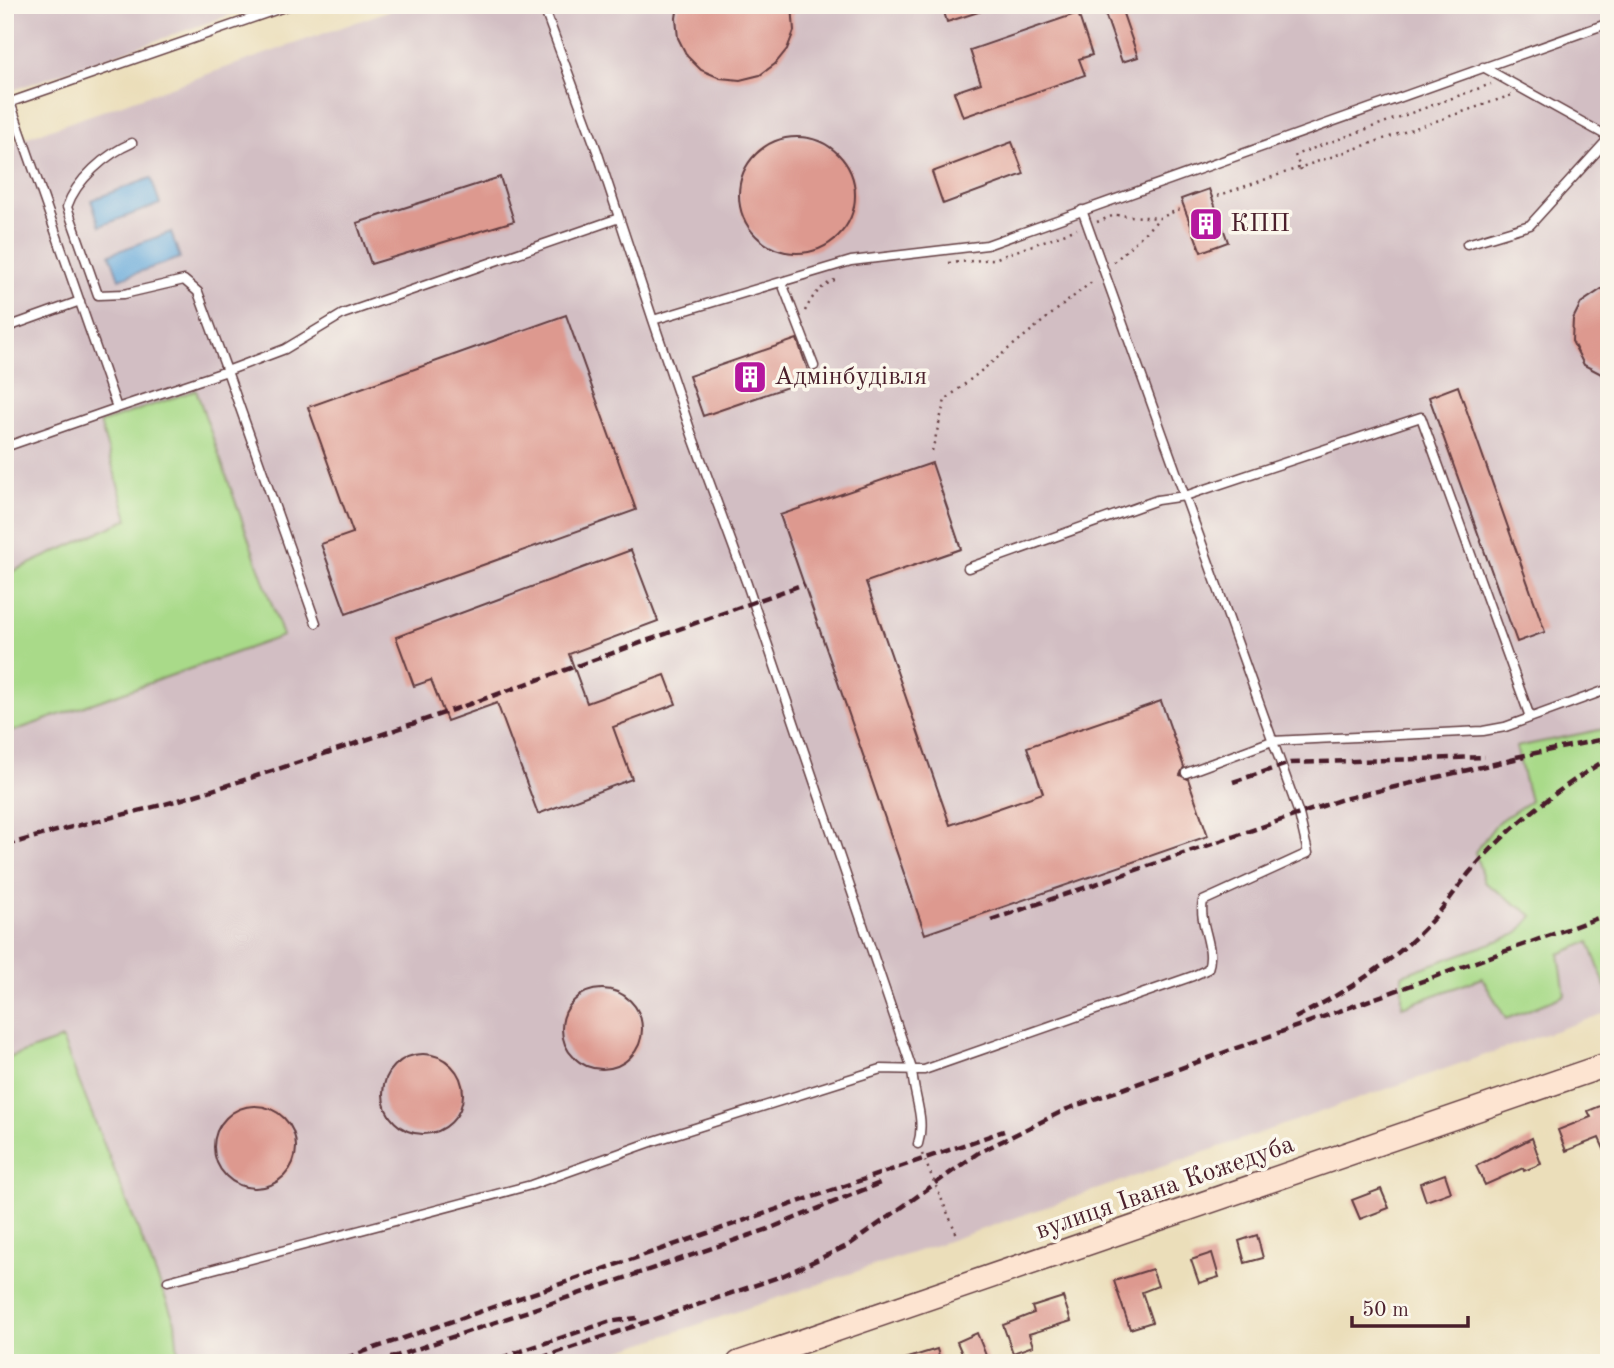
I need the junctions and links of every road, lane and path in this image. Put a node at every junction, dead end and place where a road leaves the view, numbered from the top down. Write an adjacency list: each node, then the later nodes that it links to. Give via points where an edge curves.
1 (290, 5): 7 (lane)
2 (543, 5): 13 (lane)
3 (1609, 23): 4 (lane)
4 (1483, 67): 5 (lane); 12 (lane)
5 (1504, 79): 6 (lane); 10 (path, via 1295,155)
6 (1525, 90): 8 (lane); 10 (path)
7 (8, 103): 18 (lane)
8 (1609, 138): 15 (lane, via 1530,225)
9 (132, 143): 22 (lane, via 116,149 93,169 66,207 98,295 184,280 192,284)
10 (1301, 170): 11 (path)
11 (1212, 198)
12 (1082, 210): 16 (lane); 17 (lane, via 987,244 851,261)
13 (619, 218): 19 (lane); 22 (lane, via 343,314 306,338)
14 (1160, 218): 16 (path)
15 (1467, 244)
16 (1105, 271): 25 (path, via 945,400); 26 (lane)
17 (782, 283): 19 (lane); 21 (lane)
18 (80, 301): 20 (lane); 23 (lane)
19 (653, 320): 34 (lane)
20 (5, 328)
21 (814, 366)
22 (228, 371): 23 (lane); 28 (lane)
23 (117, 408): 24 (lane)
24 (5, 447)
25 (932, 451)
26 (1185, 496): 27 (lane, via 1157,500); 30 (lane, via 1421,417); 31 (lane)
27 (968, 568)
28 (316, 622)
29 (1609, 689): 30 (lane)
30 (1530, 717): 31 (lane, via 1483,732)
31 (1272, 741): 32 (lane); 34 (lane, via 1308,853 1203,901 1200,913 1211,960 1208,969 1023,1037)
32 (1186, 773)
33 (1609, 1064): 38 (street, вулиця Івана Кожедуба)
34 (912, 1069): 35 (lane, via 923,1123); 37 (lane, via 881,1069 531,1185)
35 (918, 1144): 36 (path)
36 (958, 1237)
37 (168, 1281)
38 (752, 1361)

